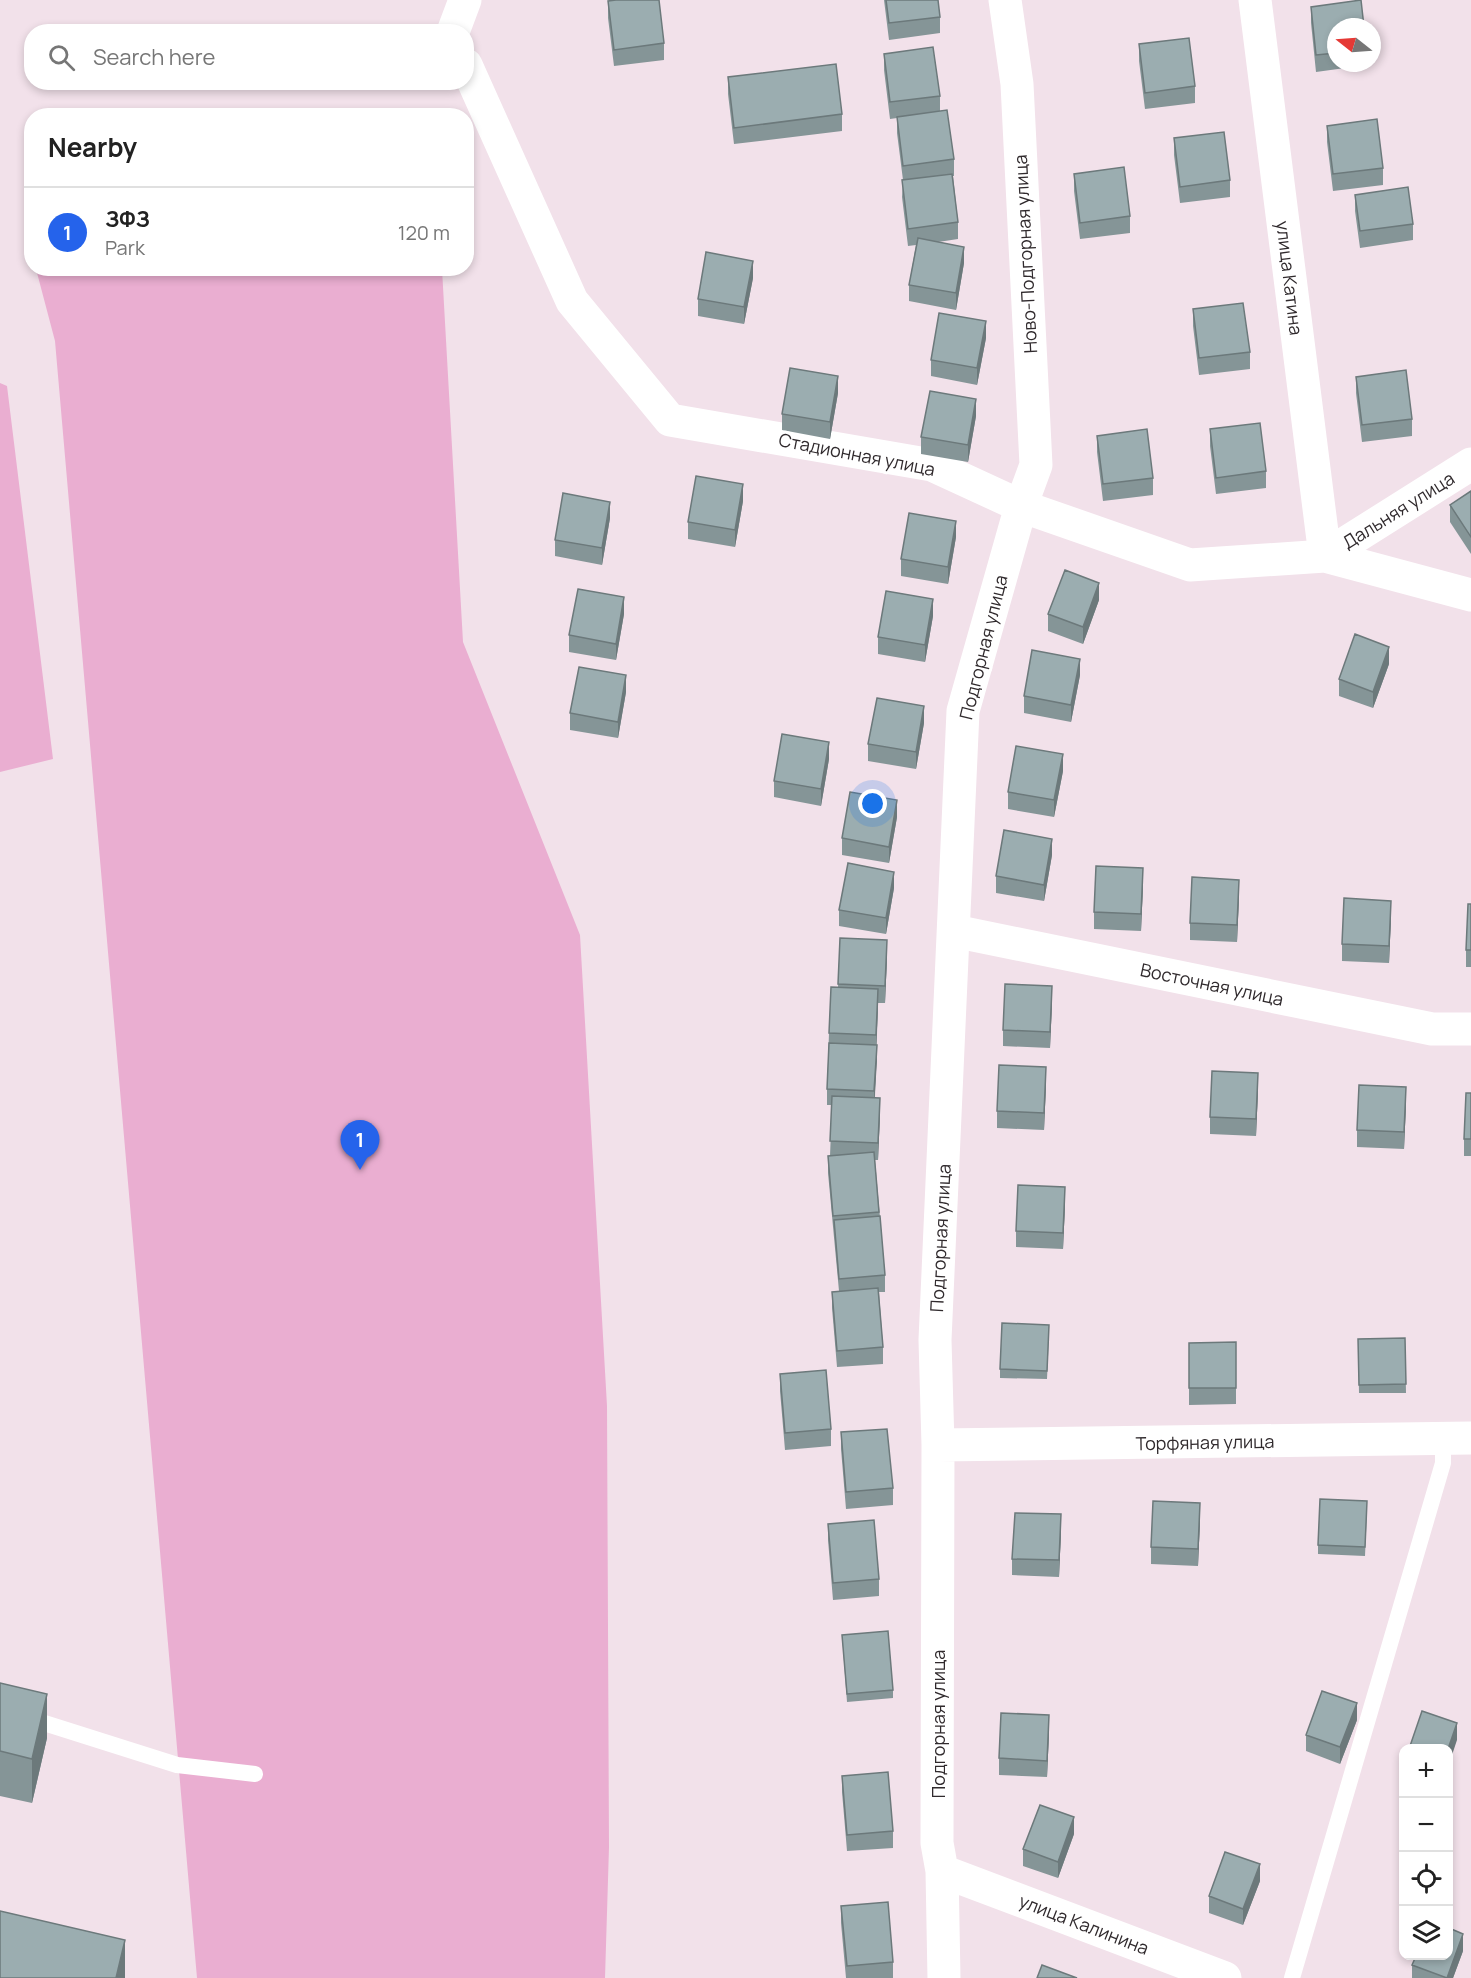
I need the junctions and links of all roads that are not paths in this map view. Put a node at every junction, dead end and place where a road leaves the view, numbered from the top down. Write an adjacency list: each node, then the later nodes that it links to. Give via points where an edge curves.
1 (465, 0): 4 (street)
2 (1005, 0): 7 (street, Ново-Подгорная улица, via 1017,84 1036,465)
3 (1255, 0): 8 (street, улица Катина)
4 (456, 24)
5 (474, 83): 7 (street, Стадионная улица, via 572,301 669,420 932,465)
6 (1471, 464): 8 (street, Дальняя улица)
7 (1021, 506): 8 (street, Стадионная улица, via 1190,565); 10 (street, Подгорная улица, via 963,711)
8 (1325, 556): 9 (street, Стадионная улица)
9 (1471, 595)
10 (954, 931): 11 (street, Восточная улица, via 1432,1029); 13 (street, Подгорная улица, via 935,1340)
11 (1471, 1029)
12 (1457, 1438): 13 (street, Торфяная улица); 19 (lane, via 1443,1463)
13 (938, 1445): 16 (street, Подгорная улица, via 937,1843)
14 (0, 1709): 15 (lane, via 177,1765)
15 (255, 1774)
16 (942, 1871): 17 (street, Подгорная улица); 18 (street, улица Калинина)
17 (944, 1978)
18 (1225, 1978)
19 (1292, 1978)

